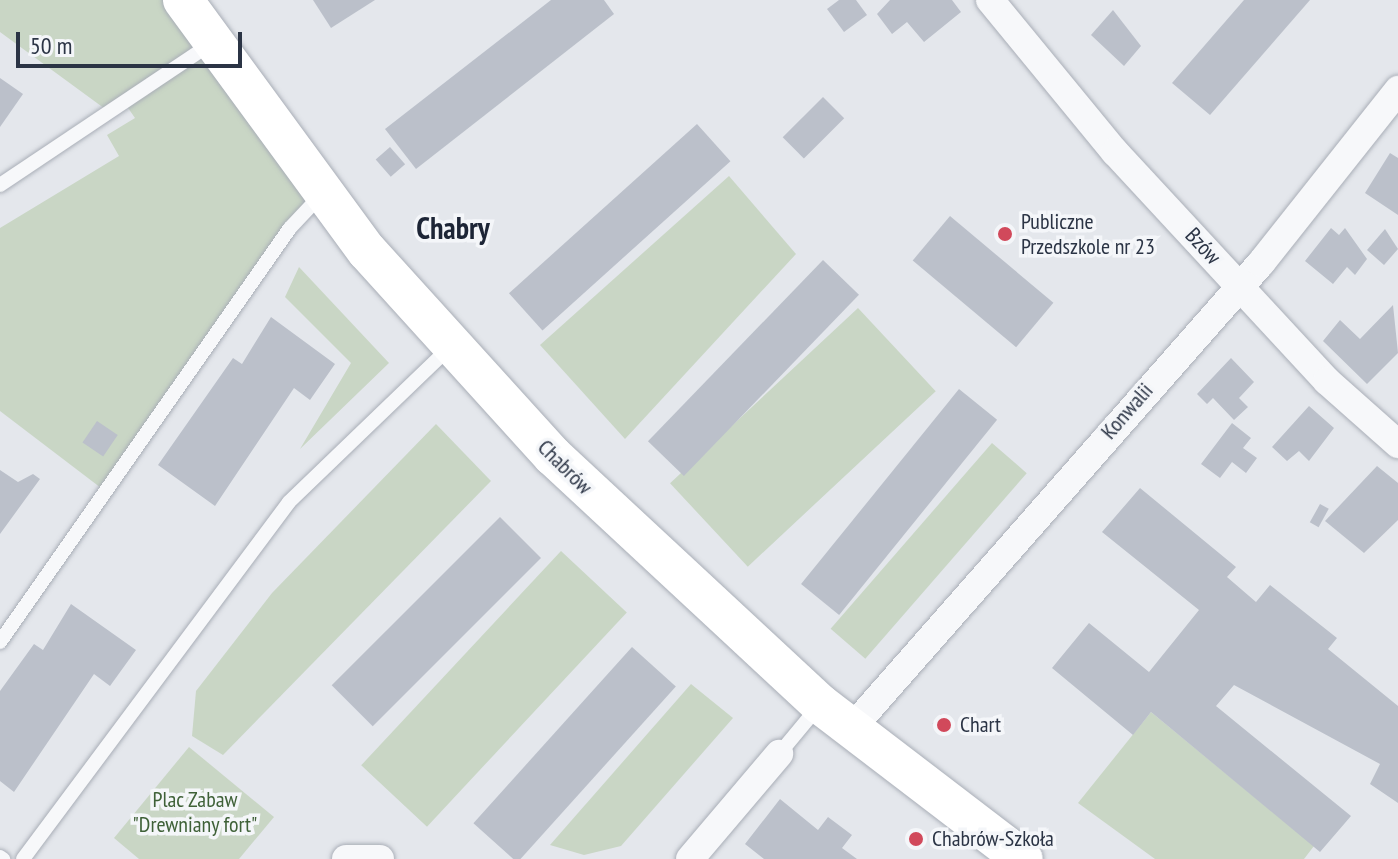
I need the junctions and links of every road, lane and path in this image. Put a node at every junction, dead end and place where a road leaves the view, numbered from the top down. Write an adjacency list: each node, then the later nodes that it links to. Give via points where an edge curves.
1 (183, 0): 3 (street, Chabrów)
2 (990, 0): 7 (street, Bzów, via 1115,152)
3 (212, 43): 5 (lane); 6 (street, Chabrów)
4 (1398, 90): 7 (street, Konwalii)
5 (0, 185)
6 (324, 192): 8 (street, Chabrów); 10 (lane, via 290,228)
7 (1239, 285): 9 (street, Bzów, via 1327,381); 12 (street, Konwalii)
8 (451, 345): 11 (street, Chabrów, via 553,456); 14 (lane, via 289,502)
9 (1398, 444)
10 (0, 642)
11 (820, 704): 12 (street, Chabrów); 13 (lane)
12 (851, 729): 18 (street, Chabrów)
13 (779, 754): 17 (street)
14 (23, 859)
15 (346, 859): 16 (street)
16 (380, 859)
17 (690, 859)
18 (1023, 859)

